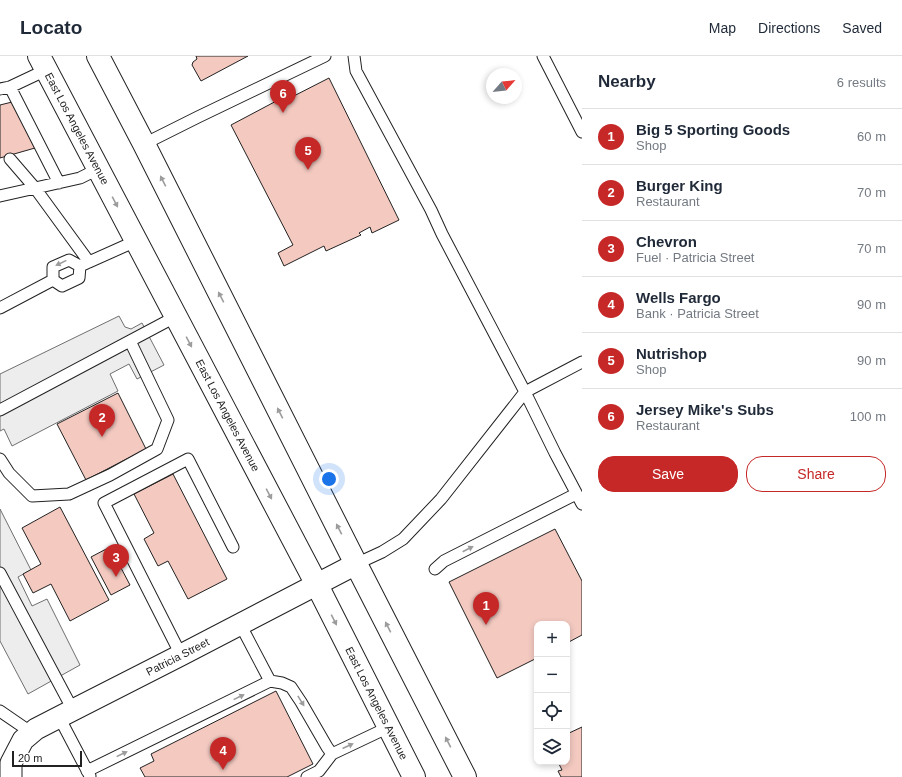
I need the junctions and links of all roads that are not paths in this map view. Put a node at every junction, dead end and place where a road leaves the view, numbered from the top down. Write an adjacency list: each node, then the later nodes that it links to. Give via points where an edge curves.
1 (98, 56): 8 (main road)
2 (325, 56): 8 (lane)
3 (354, 56): 21 (lane, via 356,70)
4 (542, 56): 7 (lane)
5 (43, 63): 6 (lane); 10 (main road, East Los Angeles Avenue)
6 (5, 88): 11 (lane)
7 (582, 132)
8 (144, 144): 26 (main road, one-way to 8)
9 (10, 159): 12 (lane)
10 (98, 169): 11 (lane, via 80,178); 14 (main road, East Los Angeles Avenue, one-way to 14)
11 (59, 183): 12 (lane)
12 (35, 188): 13 (lane); 15 (lane)
13 (0, 196)
14 (136, 241): 15 (lane); 18 (main road, East Los Angeles Avenue)
15 (85, 264): 16 (lane, via 79,278 62,286); 16 (lane, one-way to 16, via 69,260 53,267)
16 (53, 280): 17 (lane)
17 (0, 308)
18 (175, 317): 19 (lane); 29 (main road, East Los Angeles Avenue, one-way to 29)
19 (130, 341): 22 (lane); 23 (lane, via 168,420 157,449 69,494 32,496 9,473)
20 (582, 362): 21 (lane)
21 (525, 392): 24 (lane); 26 (lane, via 441,499 403,539)
22 (0, 410)
23 (0, 459)
24 (579, 499): 27 (lane, one-way to 24, via 444,561)
25 (232, 547): 31 (lane, via 188,459 104,503)
26 (356, 564): 29 (street, Patricia Street); 42 (main road, one-way to 26)
27 (435, 569)
28 (0, 572): 34 (lane)
29 (317, 585): 30 (street, Patricia Street); 35 (main road, East Los Angeles Avenue, one-way to 35)
30 (240, 624): 31 (street, Patricia Street); 32 (lane)
31 (181, 655): 34 (street, Patricia Street)
32 (270, 681): 37 (lane, one-way to 37, via 282,682 291,687); 39 (lane, one-way to 32)
33 (0, 711): 36 (lane)
34 (66, 713): 36 (street, Patricia Street); 39 (lane)
35 (389, 727): 37 (lane, one-way to 35); 41 (main road, East Los Angeles Avenue)
36 (32, 733): 38 (street, Patricia Street, via 23,740)
37 (332, 754): 40 (lane, via 319,771)
38 (7, 769)
39 (89, 774)
40 (307, 777)
41 (414, 777)
42 (465, 777)

